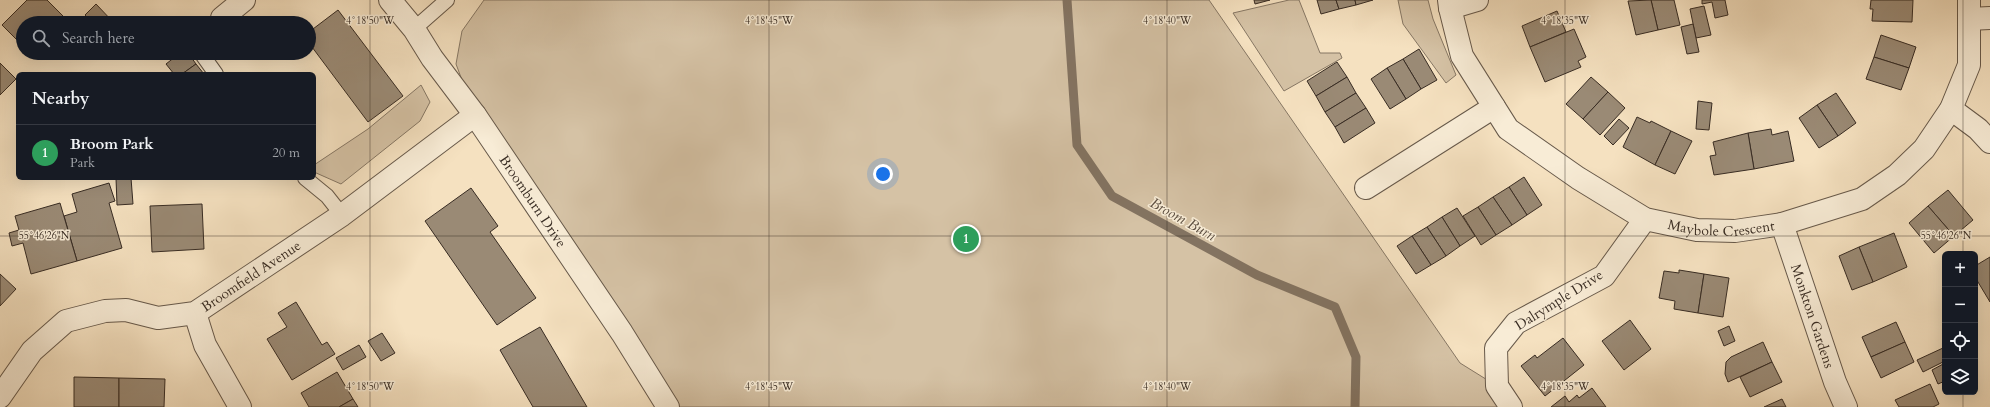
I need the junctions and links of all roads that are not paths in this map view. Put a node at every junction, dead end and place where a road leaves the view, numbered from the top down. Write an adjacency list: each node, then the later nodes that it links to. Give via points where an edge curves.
1 (244, 0): 7 (street)
2 (390, 0): 8 (street, Broomburn Drive)
3 (447, 0): 8 (lane)
4 (1477, 0): 5 (street)
5 (1449, 4): 11 (street, Maybole Crescent, via 1462,56)
6 (1976, 12): 12 (street, Maybole Crescent, via 1969,65)
7 (224, 16)
8 (414, 29): 13 (street, Broomburn Drive, via 432,58)
9 (206, 60): 10 (lane)
10 (215, 72)
11 (1494, 106): 16 (street); 18 (street, Maybole Crescent, via 1508,129 1578,178)
12 (1951, 109): 14 (street, via 1978,129); 19 (street, Maybole Crescent, via 1924,149 1892,179 1862,199)
13 (475, 115): 17 (street, Broomfield Avenue); 23 (street, Broomburn Drive, via 622,333)
14 (1990, 142)
15 (307, 180): 17 (lane, via 327,196)
16 (1366, 188)
17 (342, 215): 20 (street, Broomfield Avenue)
18 (1645, 219): 19 (street, Maybole Crescent, via 1697,230 1735,231); 24 (street, Dalrymple Drive, via 1604,276 1516,323 1496,348 1497,386)
19 (1782, 224): 25 (street, Monkton Gardens, via 1835,382)
20 (196, 312): 21 (street, Broomfield Avenue, via 158,318 126,310 105,310 66,321 32,351); 22 (street, via 205,345)
21 (0, 397)
22 (240, 407)
23 (668, 407)
24 (1511, 407)
25 (1846, 407)

